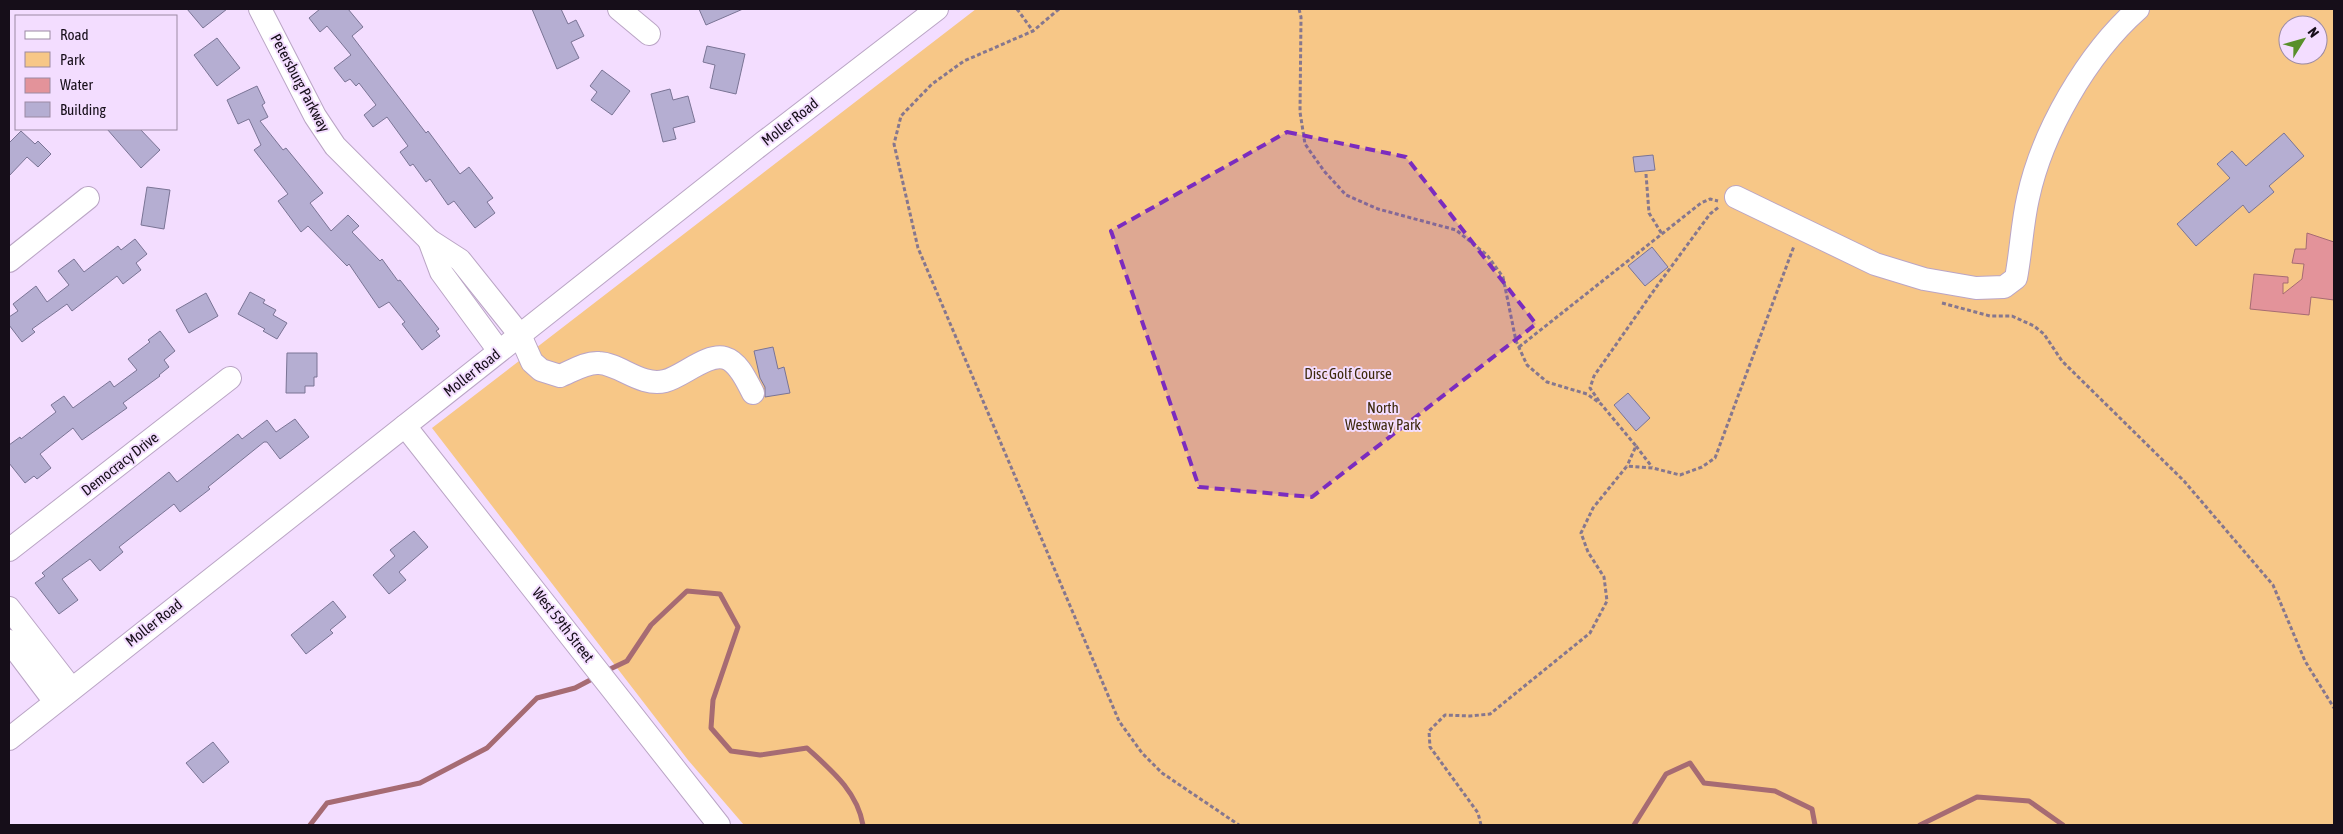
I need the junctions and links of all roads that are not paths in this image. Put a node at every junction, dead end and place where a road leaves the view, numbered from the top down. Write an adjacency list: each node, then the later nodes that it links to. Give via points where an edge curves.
1 (260, 9): 8 (street, Petersburg Parkway, via 327,135)
2 (619, 9): 5 (street)
3 (938, 9): 10 (street, Moller Road)
4 (2138, 9): 6 (street, via 2091,62 2072,90 2044,146 2028,198 2016,278 2004,287 1956,285 1875,264)
5 (648, 34)
6 (1736, 197)
7 (88, 198): 9 (street)
8 (428, 240): 10 (street, Petersburg Parkway, via 460,260); 11 (street, Petersburg Parkway, via 441,272)
9 (9, 261)
10 (520, 335): 11 (street, Moller Road); 13 (street, Petersburg Parkway, via 532,362 541,370 560,376 600,363 647,381 665,381 715,358 726,358 736,365)
11 (499, 351): 14 (street, Moller Road)
12 (230, 378): 15 (street, Democracy Drive)
13 (753, 393)
14 (405, 426): 18 (street, Moller Road); 20 (street, West 59th Street)
15 (9, 550)
16 (9, 608): 18 (street)
17 (9, 641): 18 (street)
18 (63, 695): 19 (street, Moller Road)
19 (9, 739)
20 (720, 825)

